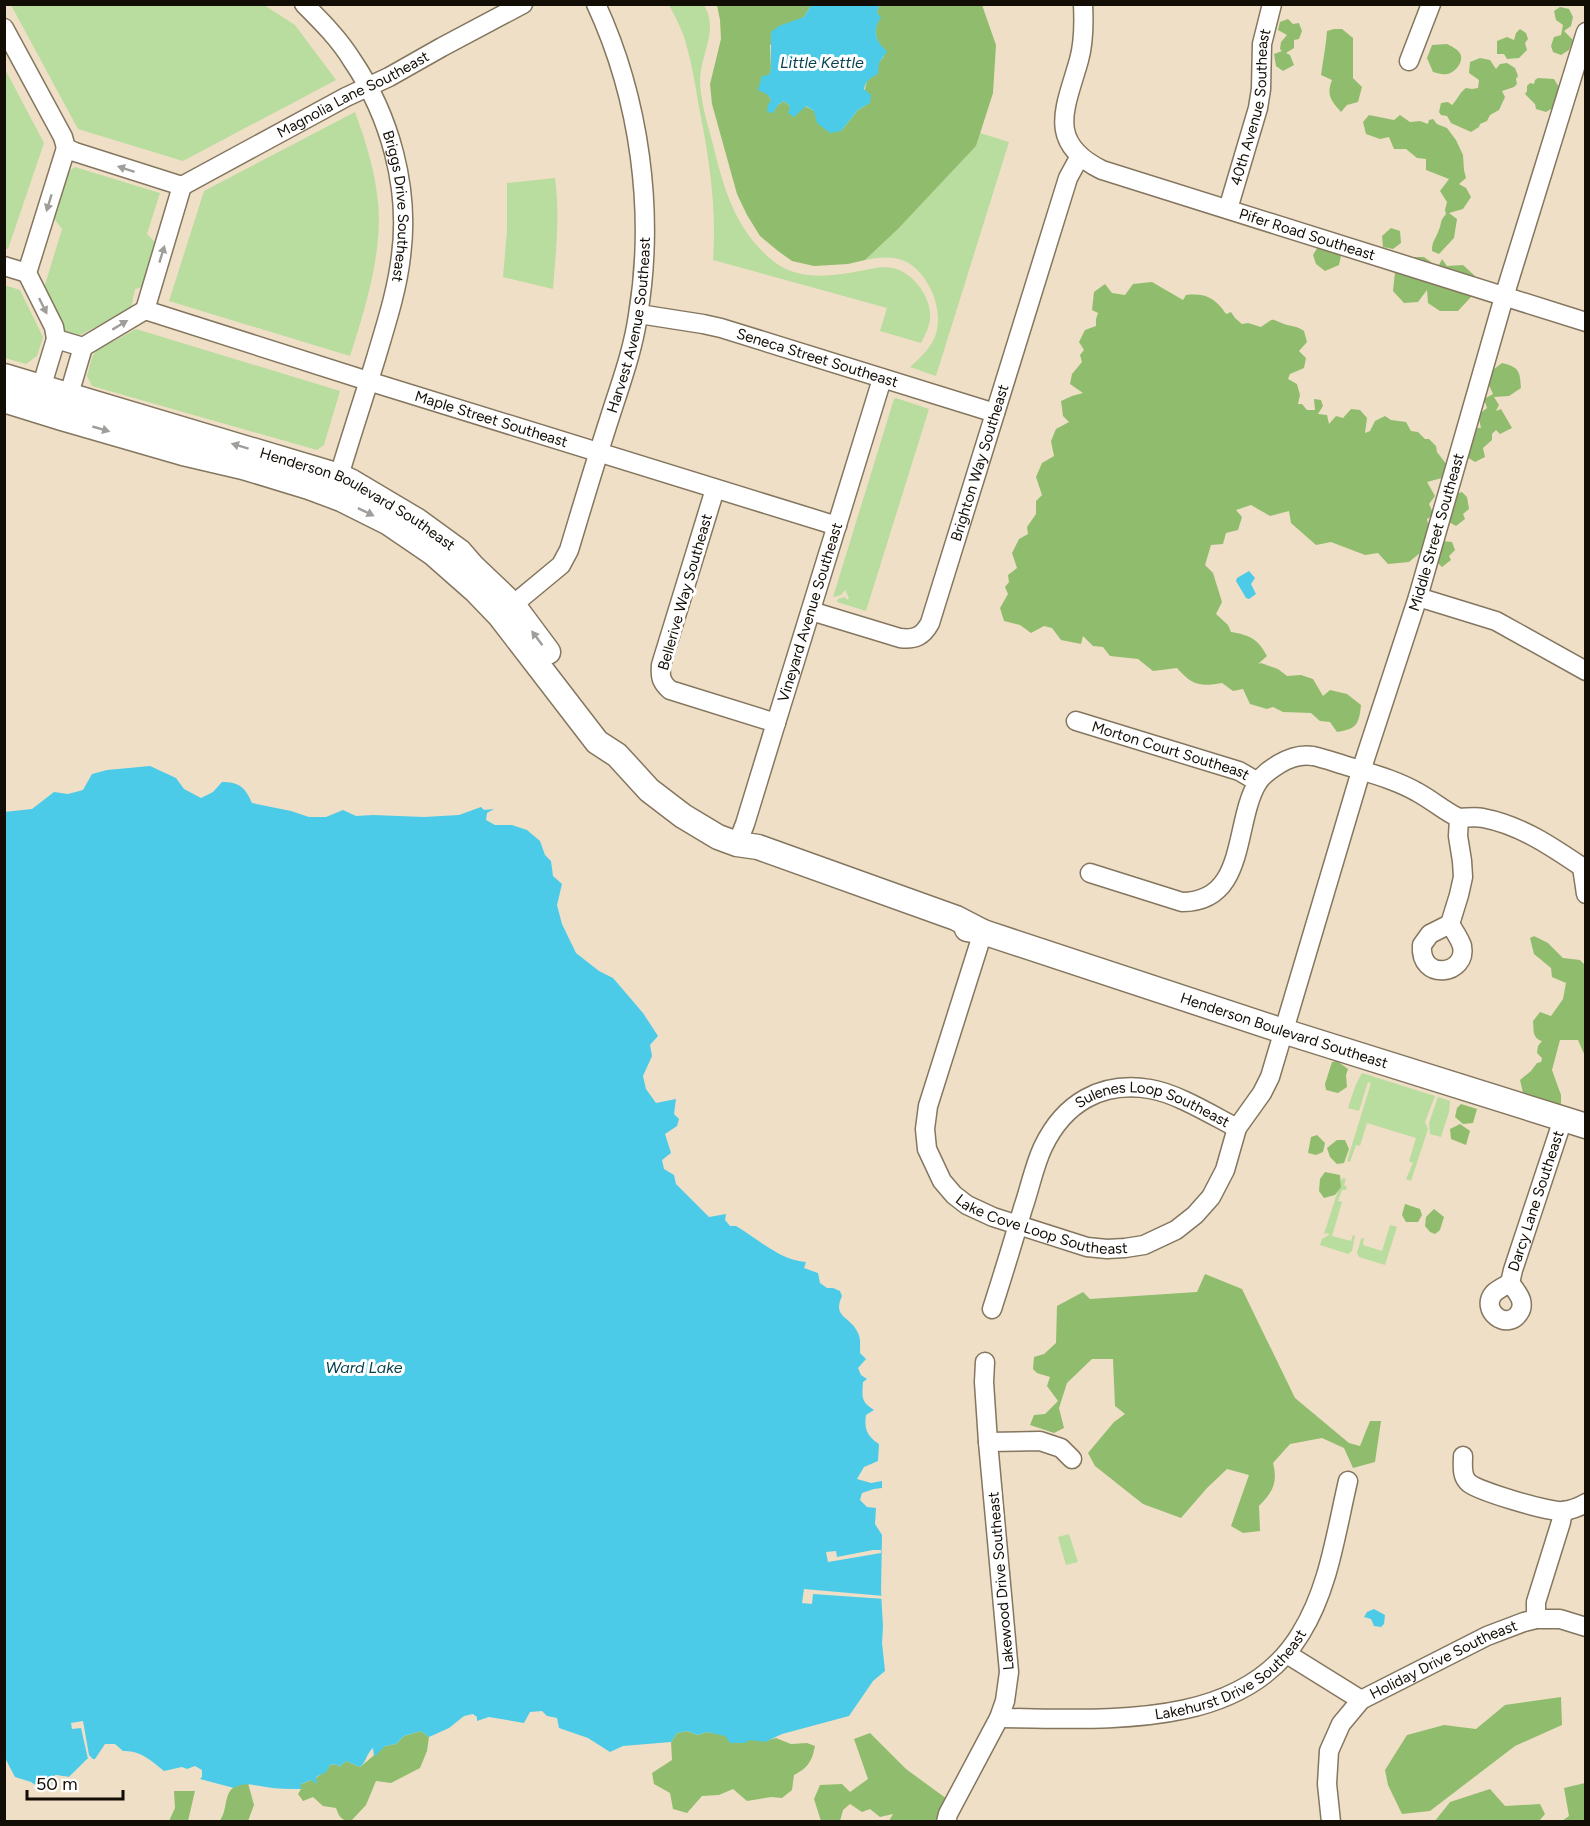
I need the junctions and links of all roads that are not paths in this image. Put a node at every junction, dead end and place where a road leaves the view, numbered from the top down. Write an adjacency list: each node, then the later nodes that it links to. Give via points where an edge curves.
1 (304, 4): 10 (street, Briggs Drive Southeast, via 341,44)
2 (523, 4): 10 (street, Magnolia Lane Southeast)
3 (596, 4): 19 (street, Harvest Avenue Southeast, via 617,58 640,156 644,259)
4 (1083, 4): 12 (street, Pifer Road Southeast, via 1082,47 1064,110 1065,131)
5 (1272, 4): 14 (street, 40th Avenue Southeast, via 1264,29 1258,108)
6 (1431, 4): 9 (street)
7 (4, 28): 11 (street)
8 (1586, 32): 17 (street, Middle Street Southeast)
9 (1409, 61)
10 (368, 87): 13 (street, Magnolia Lane Southeast); 25 (street, Briggs Drive Southeast, via 391,144 403,232 393,298)
11 (66, 148): 13 (street, one-way to 11); 16 (street, one-way to 16)
12 (1080, 156): 14 (street, Pifer Road Southeast, via 1102,170); 29 (street, Brighton Way Southeast, via 1068,178)
13 (182, 186): 18 (street, one-way to 13)
14 (1228, 209): 17 (street, Pifer Road Southeast)
15 (4, 266): 16 (street)
16 (27, 273): 21 (street, one-way to 21)
17 (1504, 297): 20 (street, Pifer Road Southeast); 35 (street, Middle Street Southeast)
18 (145, 310): 22 (street, one-way to 18); 25 (street, Maple Street Southeast)
19 (639, 314): 24 (street, Seneca Street Southeast, via 703,324); 31 (street, Harvest Avenue Southeast)
20 (1586, 322)
21 (56, 339): 22 (street); 27 (street)
22 (83, 347): 26 (street)
23 (4, 376): 27 (main road, Henderson Boulevard Southeast)
24 (882, 379): 29 (street, Seneca Street Southeast); 34 (street, Vineyard Avenue Southeast)
25 (368, 381): 31 (street, Maple Street Southeast); 32 (street, Briggs Drive Southeast)
26 (69, 395): 27 (main road, Henderson Boulevard Southeast); 30 (street); 32 (main road, Henderson Boulevard Southeast, one-way to 26)
27 (38, 398): 28 (main road, Henderson Boulevard Southeast); 30 (main road, Henderson Boulevard Southeast)
28 (4, 400)
29 (995, 413): 37 (street, Brighton Way Southeast, via 926,631 918,637 900,638)
30 (62, 418): 32 (main road, Henderson Boulevard Southeast, one-way to 32, via 183,453)
31 (599, 452): 33 (street, Maple Street Southeast); 36 (street, Harvest Avenue Southeast, via 561,566)
32 (335, 485): 36 (main road, Henderson Boulevard Southeast, via 411,537)
33 (716, 489): 34 (street, Maple Street Southeast); 40 (street, Bellerive Way Southeast, via 660,676 670,690)
34 (837, 526): 37 (street, Vineyard Avenue Southeast)
35 (1418, 597): 38 (street, via 1496,621); 41 (street, Middle Street Southeast)
36 (506, 611): 44 (main road, Henderson Boulevard Southeast, via 597,742 617,755 649,790 682,816)
37 (812, 611): 40 (street, Vineyard Avenue Southeast)
38 (1586, 671)
39 (1076, 721): 42 (street, Morton Court Southeast, via 1239,771)
40 (776, 723): 44 (street, Vineyard Avenue Southeast)
41 (1361, 771): 42 (street, Morton Court Southeast, via 1312,756 1290,757); 43 (street, Morton Court Southeast, via 1392,780); 50 (street, Middle Street Southeast)
42 (1258, 782): 46 (street, via 1227,878 1206,898 1182,902)
43 (1459, 818): 45 (street, via 1480,817 1506,824); 48 (street, via 1463,877)
44 (737, 844): 49 (main road, Henderson Boulevard Southeast, via 758,847 923,906)
45 (1584, 867): 47 (street)
46 (1090, 873)
47 (1586, 894)
48 (1450, 924)
49 (983, 932): 50 (main road, Henderson Boulevard Southeast); 53 (street, Lake Cove Loop Southeast, via 928,1106 927,1149 942,1181 954,1195 967,1205)
50 (1283, 1031): 51 (main road, Henderson Boulevard Southeast); 52 (street, Lake Cove Loop Southeast, via 1270,1077)
51 (1574, 1122): 54 (street, Darcy Lane Southeast)
52 (1237, 1128): 53 (street, Lake Cove Loop Southeast, via 1225,1170 1210,1197 1195,1215 1162,1238 1144,1245 1107,1249); 53 (street, Sulenes Loop Southeast, via 1176,1097 1151,1089 1128,1087 1096,1092 1055,1124 1042,1149)
53 (1018, 1225): 55 (street, Sulenes Loop Southeast)
54 (1510, 1283)
55 (992, 1308)
56 (985, 1362): 57 (street, Lakewood Drive Southeast)
57 (988, 1442): 59 (street, via 1040,1441 1061,1448); 67 (street, Lakewood Drive Southeast, via 1009,1672)
58 (1463, 1456): 62 (street, via 1469,1484 1547,1510)
59 (1072, 1459)
60 (1348, 1481): 65 (street, Lakehurst Drive Southeast, via 1314,1609)
61 (1586, 1503): 62 (street)
62 (1563, 1511): 63 (street, via 1536,1602)
63 (1536, 1620): 64 (street, Holiday Drive Southeast, via 1560,1619); 66 (street, Holiday Drive Southeast, via 1487,1636)
64 (1586, 1627)
65 (1287, 1653): 66 (street); 67 (street, Lakehurst Drive Southeast, via 1245,1688 1192,1708 1131,1718)
66 (1361, 1700): 69 (street, Holiday Drive Southeast, via 1341,1724 1329,1751)
67 (999, 1718): 68 (street, Lakewood Drive Southeast)
68 (946, 1821)
69 (1331, 1821)

